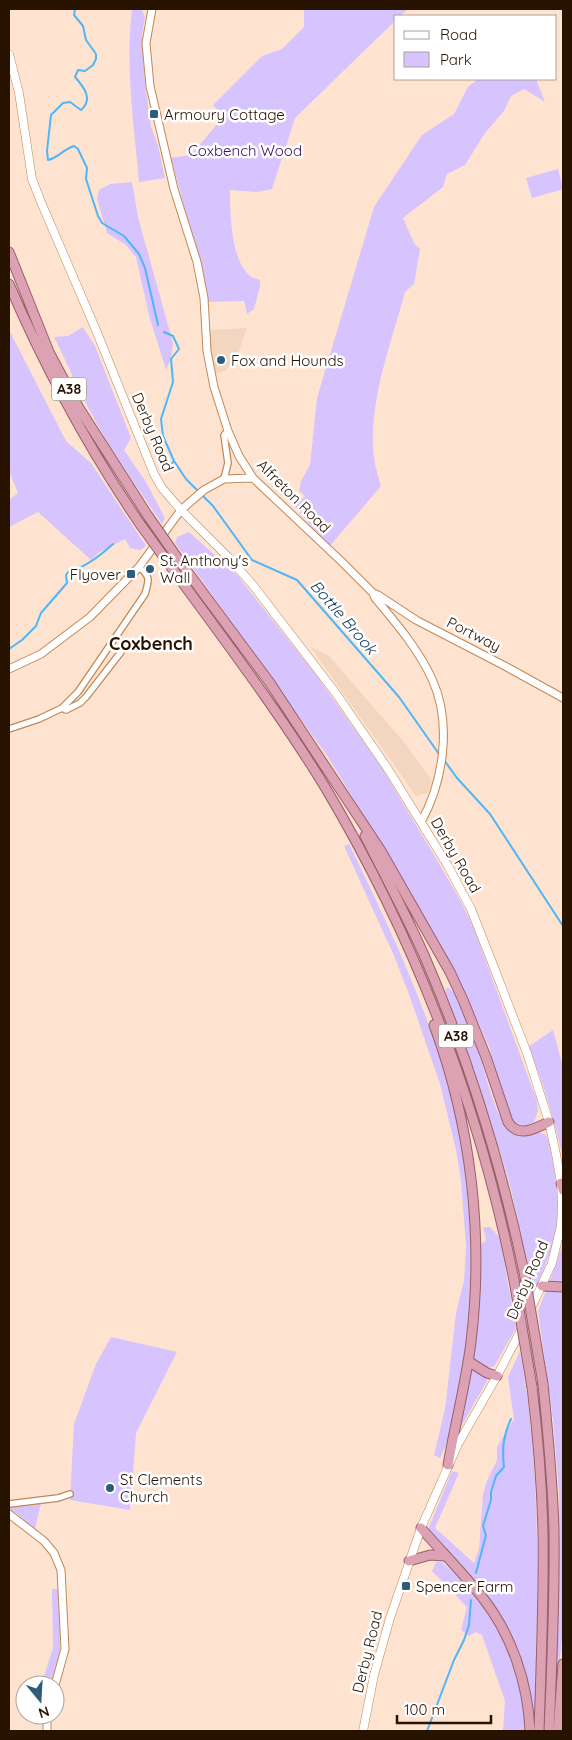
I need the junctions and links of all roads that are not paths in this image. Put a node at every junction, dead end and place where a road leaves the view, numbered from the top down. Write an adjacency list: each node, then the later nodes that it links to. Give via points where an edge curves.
1 (152, 9): 5 (street, Alfreton Road, via 146,43 150,86 174,189 196,262 204,298 214,387)
2 (9, 54): 8 (main road, Derby Road, via 19,93 32,179 151,467 162,488)
3 (9, 252): 16 (highway, A38, bridge, via 49,352 79,408 148,516 270,683)
4 (9, 284): 18 (highway, A38, bridge, via 64,402 94,453 140,524 263,692 304,754)
5 (228, 431): 6 (street, Alfreton Road); 7 (street, via 224,435 228,463)
6 (253, 478): 7 (street); 10 (street, Alfreton Road)
7 (224, 479): 8 (street, via 204,490)
8 (181, 510): 9 (street); 17 (main road, Derby Road, via 240,570 290,632 354,718)
9 (139, 567): 12 (street, via 90,618 41,654); 14 (street, via 148,579 145,594 78,692)
10 (373, 593): 13 (street, Portway, via 416,620); 17 (street, Alfreton Road, via 419,657 433,680 440,702 443,736 440,771 432,801)
11 (121, 652): 14 (street, via 86,698 66,710)
12 (9, 669)
13 (563, 698)
14 (62, 708): 15 (street)
15 (9, 729)
16 (352, 808): 19 (highway, via 381,851 450,972 477,1031 508,1122 521,1132); 37 (highway, A38, bridge, via 403,910 451,1022 496,1159 525,1277 549,1439 554,1533)
17 (421, 822): 19 (main road, Derby Road, via 471,909 527,1053)
18 (378, 884): 23 (highway, via 449,1068 461,1118 471,1177 476,1247); 36 (highway, A38, bridge, via 432,1003 463,1086 491,1180 514,1280 538,1440 543,1535)
19 (549, 1122): 20 (main road, Derby Road)
20 (562, 1186): 21 (main road, Derby Road, via 561,1226 552,1263)
21 (542, 1286): 22 (highway); 24 (main road, Derby Road)
22 (563, 1287)
23 (468, 1361): 24 (highway); 25 (highway)
24 (497, 1376): 25 (main road, Derby Road)
25 (448, 1465): 29 (main road, Derby Road)
26 (70, 1494): 27 (street)
27 (9, 1504)
28 (9, 1514): 33 (street, via 44,1541 54,1553 61,1570 65,1649)
29 (421, 1528): 30 (highway); 31 (main road, Derby Road)
30 (445, 1556): 31 (highway, via 430,1555); 35 (highway, via 483,1598 510,1642 524,1688)
31 (409, 1561): 34 (main road, Derby Road, via 374,1675)
32 (563, 1664): 38 (highway)
33 (58, 1675)
34 (363, 1731)
35 (530, 1731)
36 (539, 1731)
37 (550, 1731)
38 (558, 1731)

